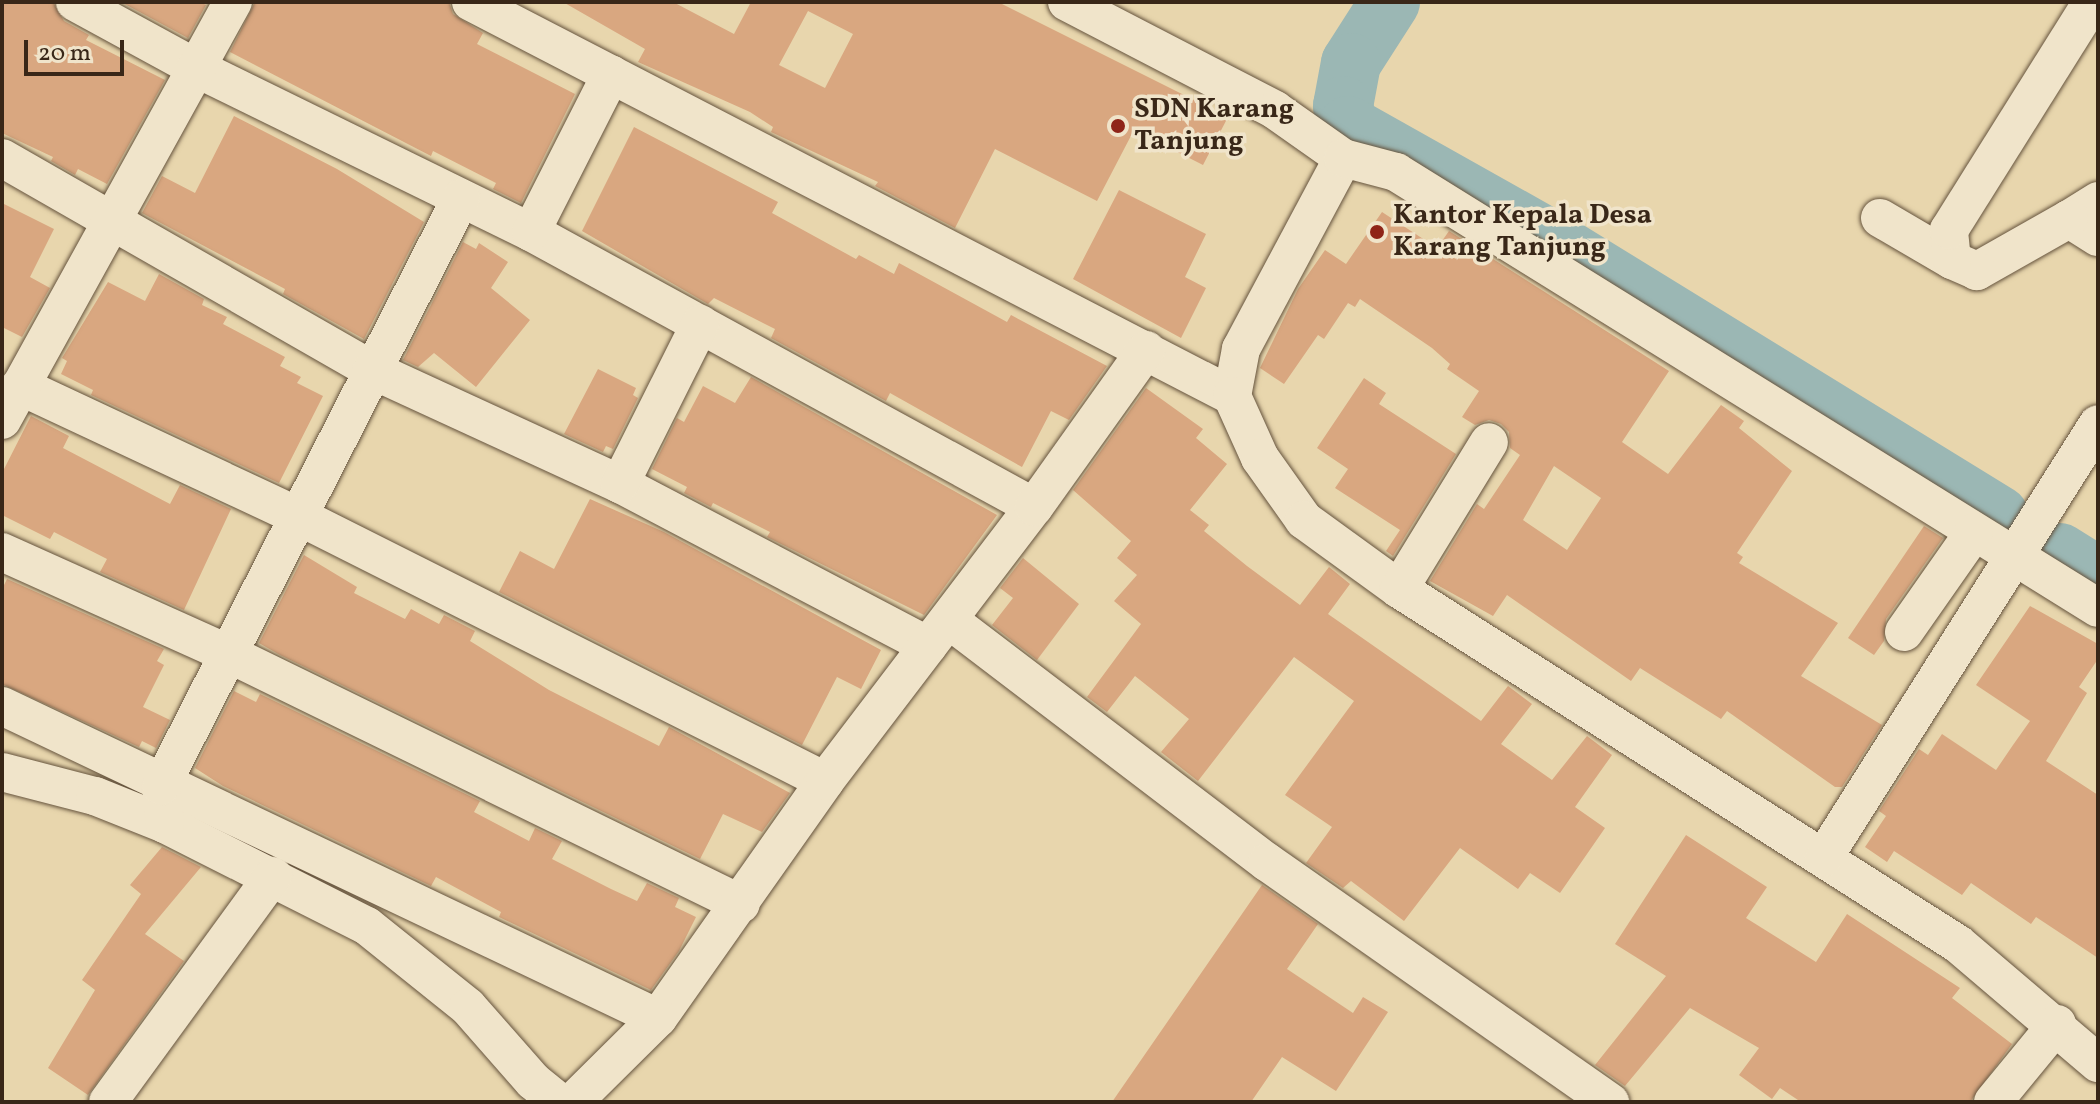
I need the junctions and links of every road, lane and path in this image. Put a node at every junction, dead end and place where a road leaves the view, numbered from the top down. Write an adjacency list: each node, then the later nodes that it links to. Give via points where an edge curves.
1 (75, 2): 6 (street)
2 (233, 2): 6 (street)
3 (471, 2): 7 (street)
4 (1067, 2): 9 (street, via 1275,110)
5 (2092, 2): 15 (street, via 1949,230)
6 (196, 68): 10 (street); 11 (street)
7 (611, 74): 14 (street); 17 (street)
8 (2, 158): 11 (street)
9 (1343, 158): 20 (street, via 1241,349); 27 (street, via 1396,172)
10 (461, 198): 14 (street); 19 (street)
11 (111, 218): 18 (street); 19 (street)
12 (1880, 218): 15 (street)
13 (2088, 219): 15 (street, via 1977,271)
14 (531, 232): 16 (street)
15 (1952, 260)
16 (700, 324): 24 (street); 25 (street)
17 (1146, 350): 20 (street); 25 (street)
18 (17, 365): 21 (street); 26 (street)
19 (372, 370): 24 (street); 26 (street)
20 (1232, 396): 30 (street, via 1260,458 1304,520)
21 (2, 420)
22 (2098, 424): 29 (street)
23 (1489, 442): 30 (street)
24 (620, 484): 33 (street)
25 (1034, 507): 33 (street)
26 (296, 515): 34 (street); 37 (street)
27 (1974, 532): 29 (street); 32 (street)
28 (2, 552): 34 (street)
29 (2011, 555): 31 (street); 40 (street)
30 (1399, 589): 40 (street)
31 (2098, 608)
32 (1904, 632)
33 (938, 633): 37 (street); 49 (street)
34 (225, 652): 38 (street); 42 (street)
35 (2, 706): 38 (street)
36 (2, 772): 39 (street, via 95,796)
37 (825, 781): 42 (street)
38 (161, 786): 39 (street); 43 (street)
39 (165, 824): 41 (street)
40 (1824, 857): 44 (street, via 1958,944)
41 (273, 876): 46 (street); 47 (street, via 367,926 468,1007 533,1081)
42 (741, 904): 43 (street)
43 (658, 1018): 48 (street)
44 (2057, 1024): 45 (street); 50 (street)
45 (2098, 1063)
46 (108, 1102)
47 (559, 1102)
48 (573, 1102)
49 (1610, 1102)
50 (1993, 1102)

